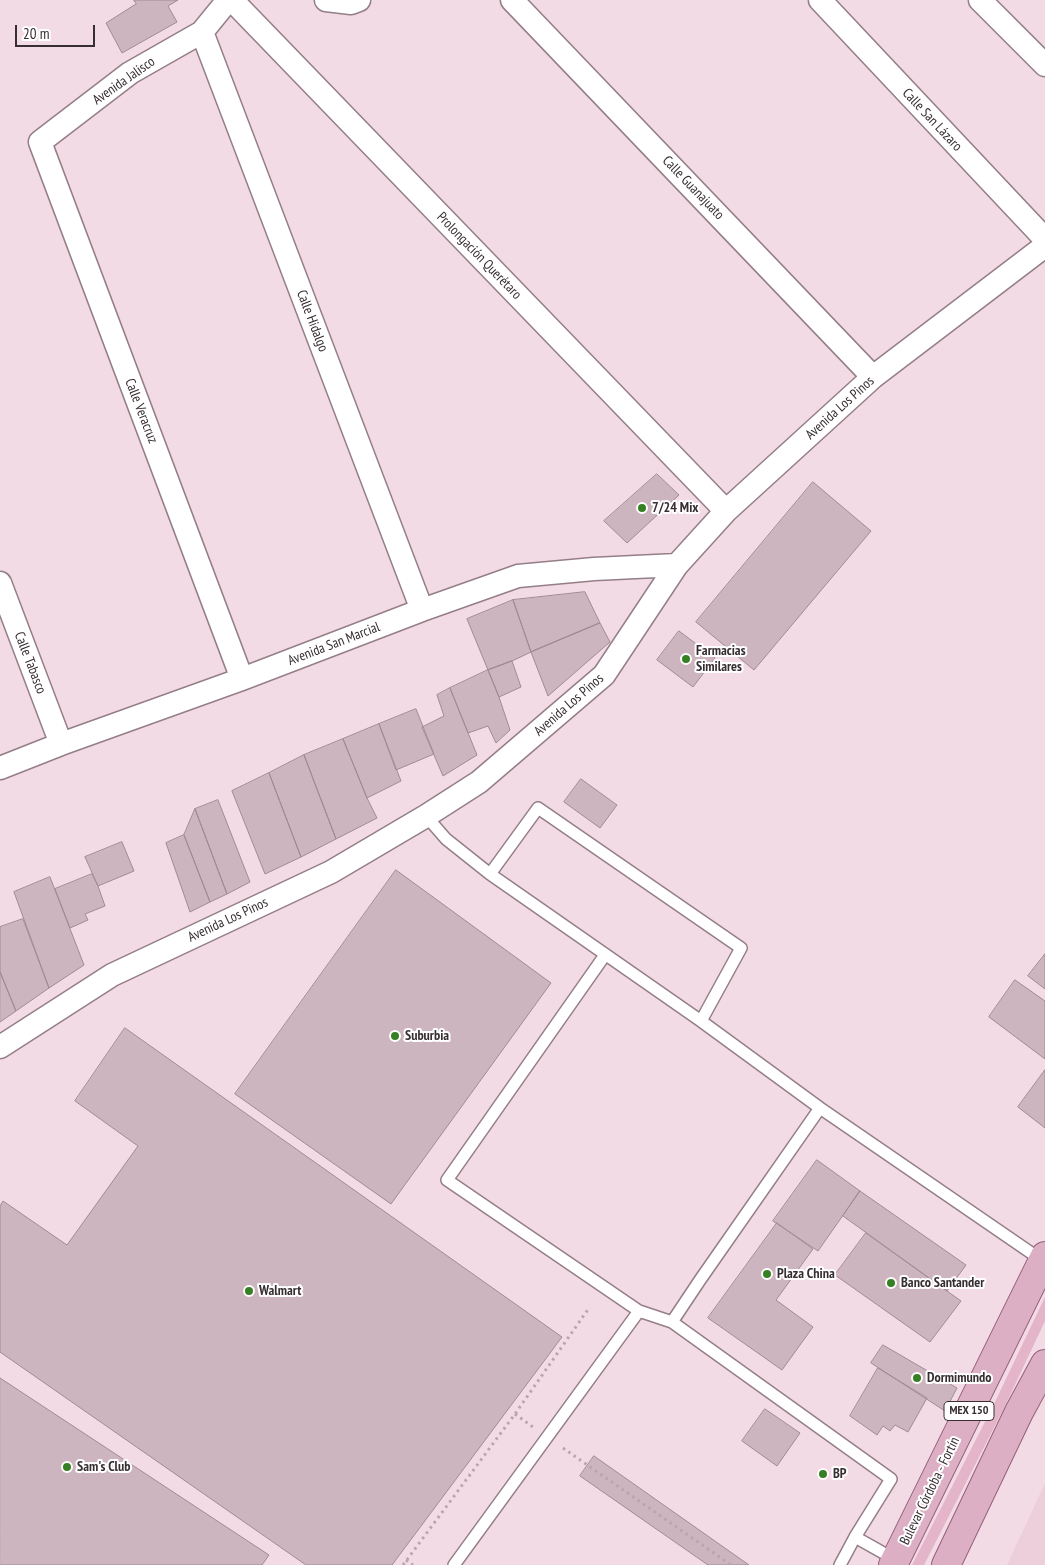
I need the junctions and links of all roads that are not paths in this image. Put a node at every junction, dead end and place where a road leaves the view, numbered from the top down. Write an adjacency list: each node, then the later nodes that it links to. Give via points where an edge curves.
1 (230, 0): 7 (street, Avenida Jalisco); 13 (street, Prolongación Querétaro)
2 (326, 0): 3 (street, via 350,3)
3 (359, 0)
4 (512, 0): 12 (street, Calle Guanajuato)
5 (820, 0): 10 (street, Calle San Lázaro)
6 (980, 0): 8 (street)
7 (202, 32): 9 (street, Avenida Jalisco, via 130,73); 16 (street, Calle Hidalgo)
8 (1045, 65)
9 (40, 142): 17 (street, Calle Veracruz)
10 (1045, 239)
11 (1045, 246): 12 (street, Avenida Los Pinos)
12 (873, 377): 13 (street, Avenida Los Pinos)
13 (726, 511): 14 (street, Avenida Los Pinos)
14 (677, 565): 16 (street, Avenida San Marcial, via 518,576); 20 (street, Avenida Los Pinos, via 604,675 480,782)
15 (0, 583): 18 (street, Calle Tabasco)
16 (422, 610): 17 (street, Avenida San Marcial)
17 (242, 679): 18 (street, Avenida San Marcial)
18 (61, 744): 19 (street, Avenida San Marcial)
19 (0, 768)
20 (426, 816): 21 (lane, via 446,839); 24 (street, Avenida Los Pinos, via 330,872 112,975)
21 (490, 874): 22 (lane); 23 (lane, via 538,808 741,948)
22 (605, 955): 23 (lane); 27 (lane, via 447,1180)
23 (701, 1021): 25 (lane)
24 (0, 1047)
25 (820, 1108): 26 (lane); 28 (lane)
26 (1044, 1259): 31 (main road, Bulevar Córdoba - Fortín / MEX 150)
27 (639, 1311): 28 (lane); 32 (lane)
28 (672, 1322): 30 (lane, via 891,1479)
29 (1045, 1364): 34 (main road, MEX 150)
30 (855, 1537): 31 (lane); 33 (lane)
31 (895, 1562)
32 (457, 1564)
33 (840, 1565)
34 (946, 1565)

